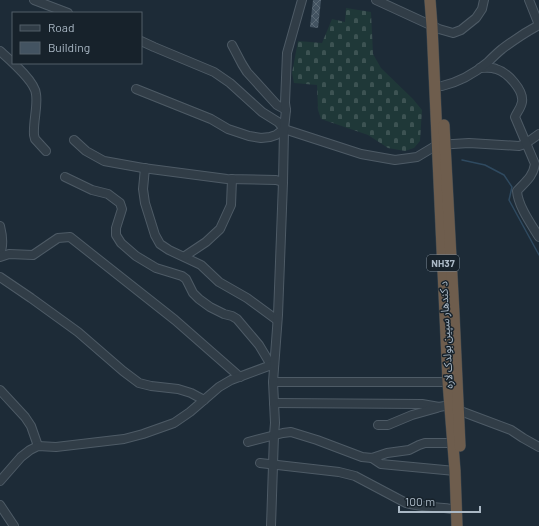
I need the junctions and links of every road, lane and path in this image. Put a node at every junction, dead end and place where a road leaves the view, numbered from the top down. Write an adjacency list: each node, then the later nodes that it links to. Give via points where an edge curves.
1 (34, 0): 8 (street)
2 (302, 0): 19 (street, via 287,53)
3 (376, 0): 10 (street)
4 (430, 0): 10 (highway, د کندهار سپین بولدک لاره / NH37)
5 (437, 0): 10 (highway, د کندهار سپین بولدک لاره / NH37)
6 (484, 0): 10 (street, via 480,13 461,30 453,33)
7 (528, 0): 9 (street)
8 (65, 12)
9 (539, 25): 16 (street, via 517,38)
10 (436, 27): 17 (highway, د کندهار سپین بولدک لاره / NH37); 24 (highway, د کندهار سپین بولدک لاره / NH37)
11 (142, 41): 20 (street, via 214,72)
12 (232, 45): 19 (street, via 248,72 277,105)
13 (0, 51): 14 (street)
14 (12, 62)
15 (14, 64): 25 (street, via 35,88 34,135)
16 (480, 68): 17 (street, via 460,80); 23 (street, via 502,71 519,88 522,102 515,117)
17 (442, 86): 24 (highway, د کندهار سپین بولدک لاره / NH37)
18 (136, 89): 20 (street, via 249,136 270,137)
19 (286, 110): 20 (street)
20 (284, 129): 24 (street, via 361,154 395,160 417,158); 29 (street)
21 (539, 134): 23 (street)
22 (74, 140): 26 (street, via 86,151 104,161)
23 (526, 143): 24 (street, via 515,146); 31 (street, via 535,164 530,178 517,191 518,200)
24 (441, 144): 40 (highway, د کندهار سپین بولدک لاره / NH37); 44 (highway, د کندهار سپین بولدک لاره / NH37)
25 (46, 151)
26 (145, 168): 28 (street); 33 (street, via 145,204 154,235 160,244)
27 (65, 177): 37 (street, via 92,190 108,194 120,202 122,209 116,235 121,243 156,268 182,276 199,299 237,319)
28 (232, 179): 29 (street); 33 (street, via 231,205 220,229)
29 (283, 182): 36 (street)
30 (0, 226): 32 (street, via 3,241)
31 (539, 237)
32 (0, 253)
33 (185, 256): 36 (street)
34 (0, 257): 38 (street, via 10,254 33,255 58,238 70,237 175,320)
35 (0, 277): 42 (street, via 78,332 139,383 178,389)
36 (277, 320): 37 (street)
37 (273, 364): 38 (street); 39 (street)
38 (240, 377): 42 (street, via 219,387)
39 (273, 382): 40 (street); 43 (street)
40 (448, 382): 44 (highway, د کندهار سپین بولدک لاره / NH37)
41 (0, 390): 49 (street, via 25,417)
42 (204, 400): 49 (street, via 174,423 143,434 124,439 56,447)
43 (274, 403): 44 (street, via 422,404); 46 (street)
44 (449, 407): 45 (street); 48 (highway, د کندهار سپین بولدک لاره / NH37); 50 (street, via 511,430); 61 (highway, د کندهار سپین بولدک لاره / NH37)
45 (378, 425)
46 (274, 435): 47 (street); 51 (street, via 291,432 362,458); 53 (street)
47 (248, 442)
48 (452, 443): 51 (street, via 424,443 410,450); 54 (highway, د کندهار سپین بولدک لاره / NH37)
49 (38, 446): 55 (street, via 21,458)
50 (539, 447)
51 (372, 458): 54 (street, via 381,464)
52 (260, 463): 53 (street)
53 (273, 465): 57 (street, via 339,472 355,476 406,503); 59 (street)
54 (455, 471): 57 (highway, د کندهار سپین بولدک لاره / NH37)
55 (0, 481)
56 (0, 505): 58 (street)
57 (456, 510): 60 (highway, د کندهار سپین بولدک لاره / NH37)
58 (14, 526)
59 (271, 526)
60 (457, 526)
61 (464, 526)

